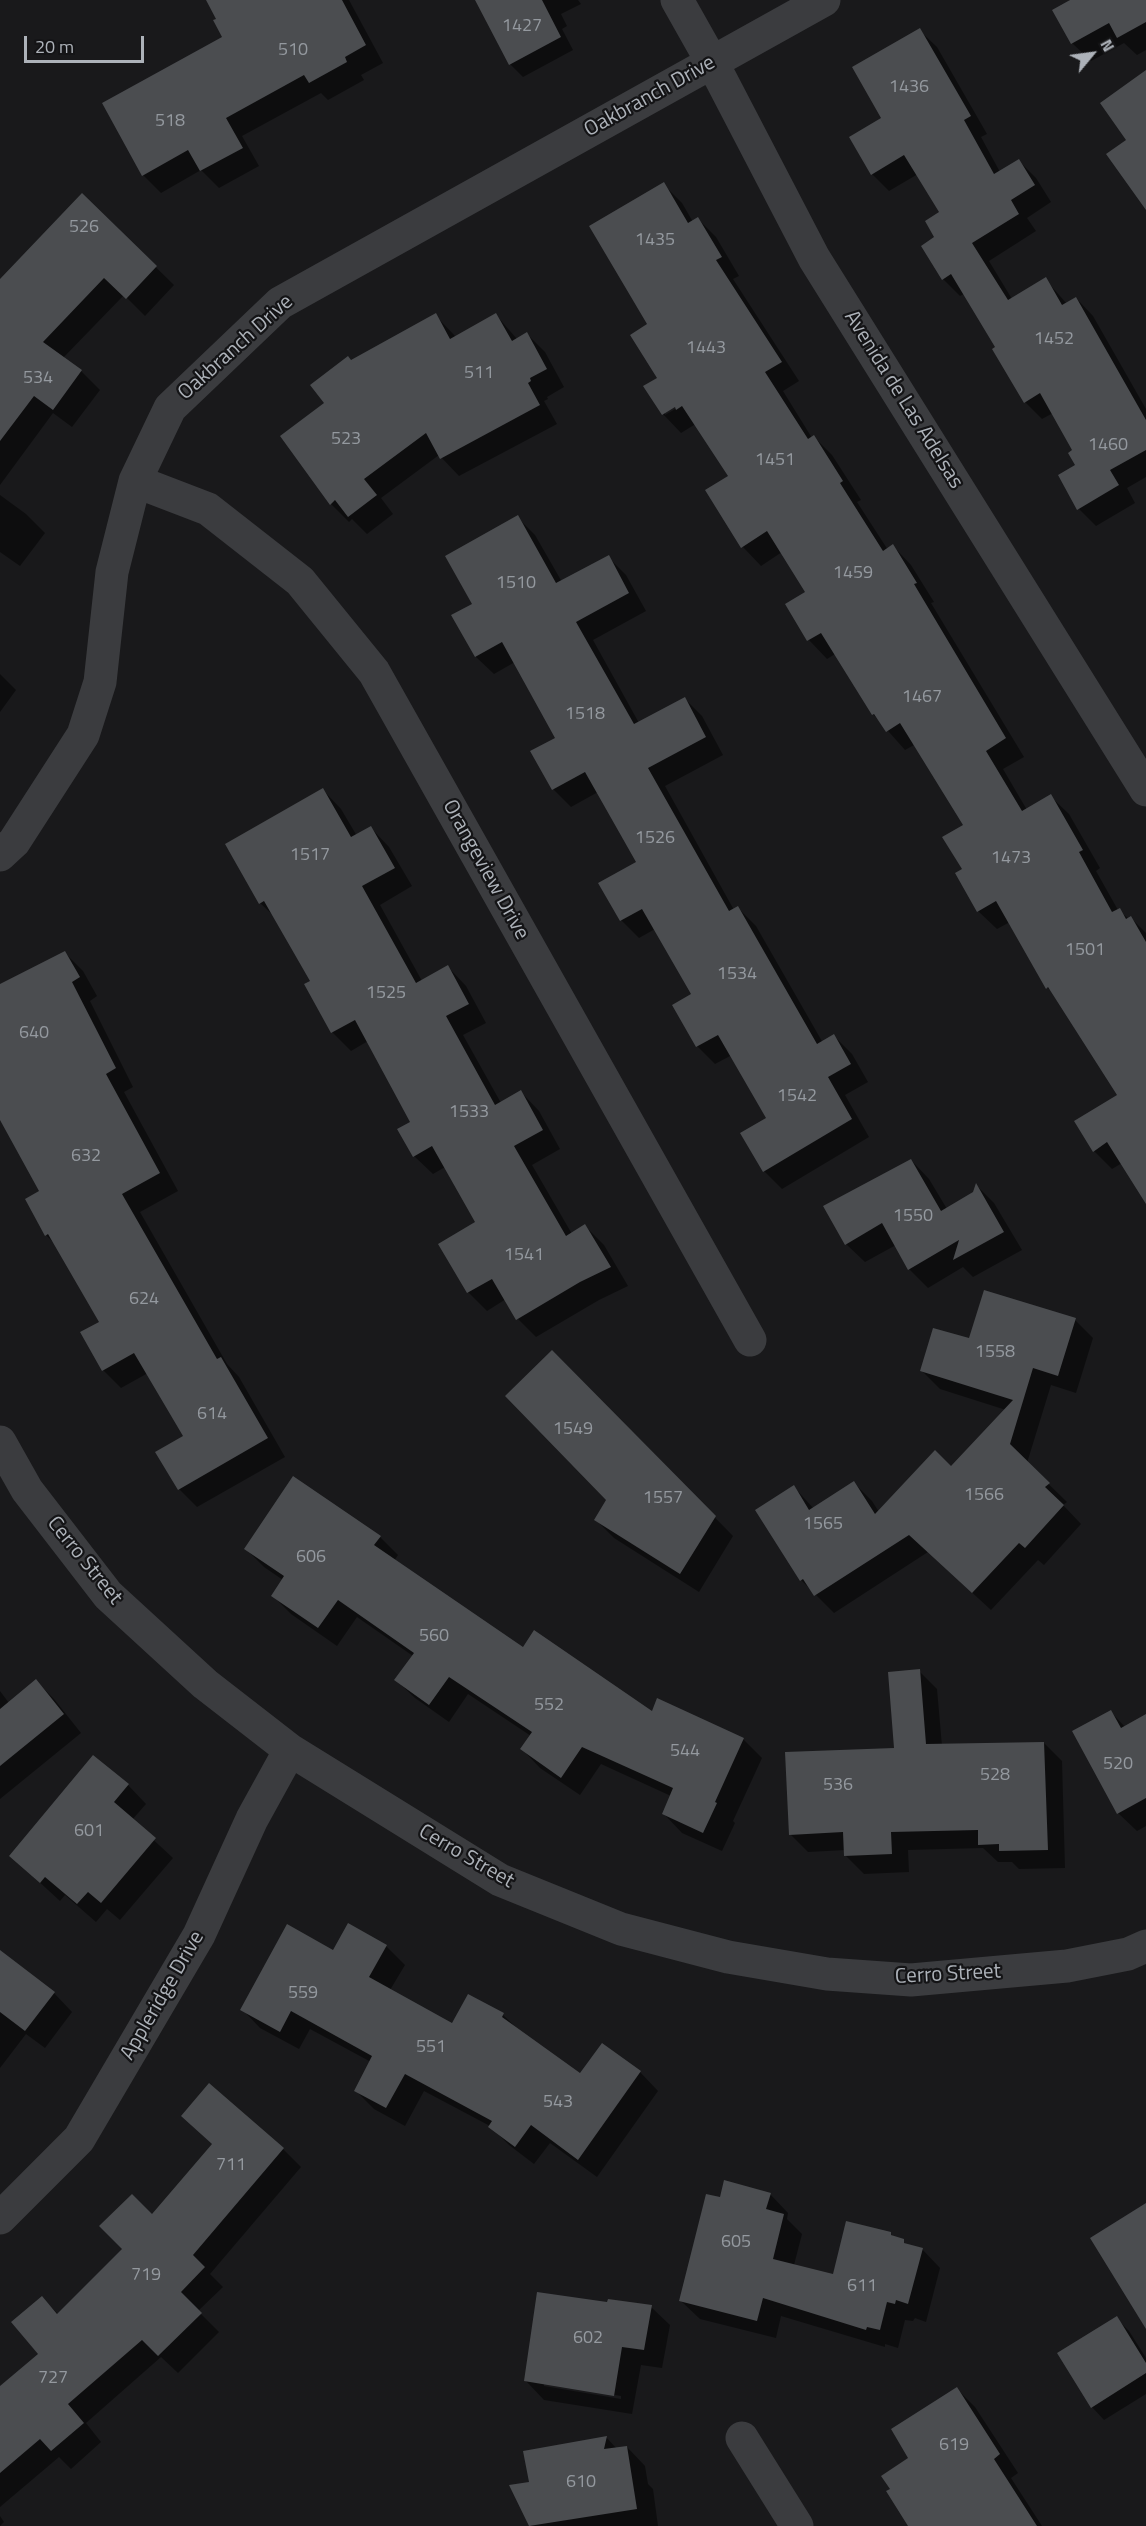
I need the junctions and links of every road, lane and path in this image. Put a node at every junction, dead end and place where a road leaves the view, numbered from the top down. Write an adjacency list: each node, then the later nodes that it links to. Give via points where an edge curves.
1 (677, 0): 3 (street, Avenida de Las Adelsas)
2 (824, 0): 3 (street, Oakbranch Drive)
3 (712, 62): 4 (street, Oakbranch Drive, via 280,303 170,408); 5 (street, Avenida de Las Adelsas, via 814,258)
4 (135, 481): 6 (street, Oakbranch Drive, via 112,572 100,682 83,735 14,842); 7 (street, Orangeview Drive, via 208,509 300,581 374,672)
5 (1146, 790)
6 (0, 855)
7 (750, 1340)
8 (0, 1442): 9 (street, Cerro Street, via 27,1490 108,1595 205,1684)
9 (291, 1750): 10 (street, Cerro Street, via 500,1880 621,1929 728,1956 826,1974 911,1980 1067,1966 1128,1954); 11 (street, Appleridge Drive, via 252,1819 199,1935 79,2139)
10 (1146, 1946)
11 (0, 2218)
12 (742, 2438): 13 (street)
13 (797, 2526)

